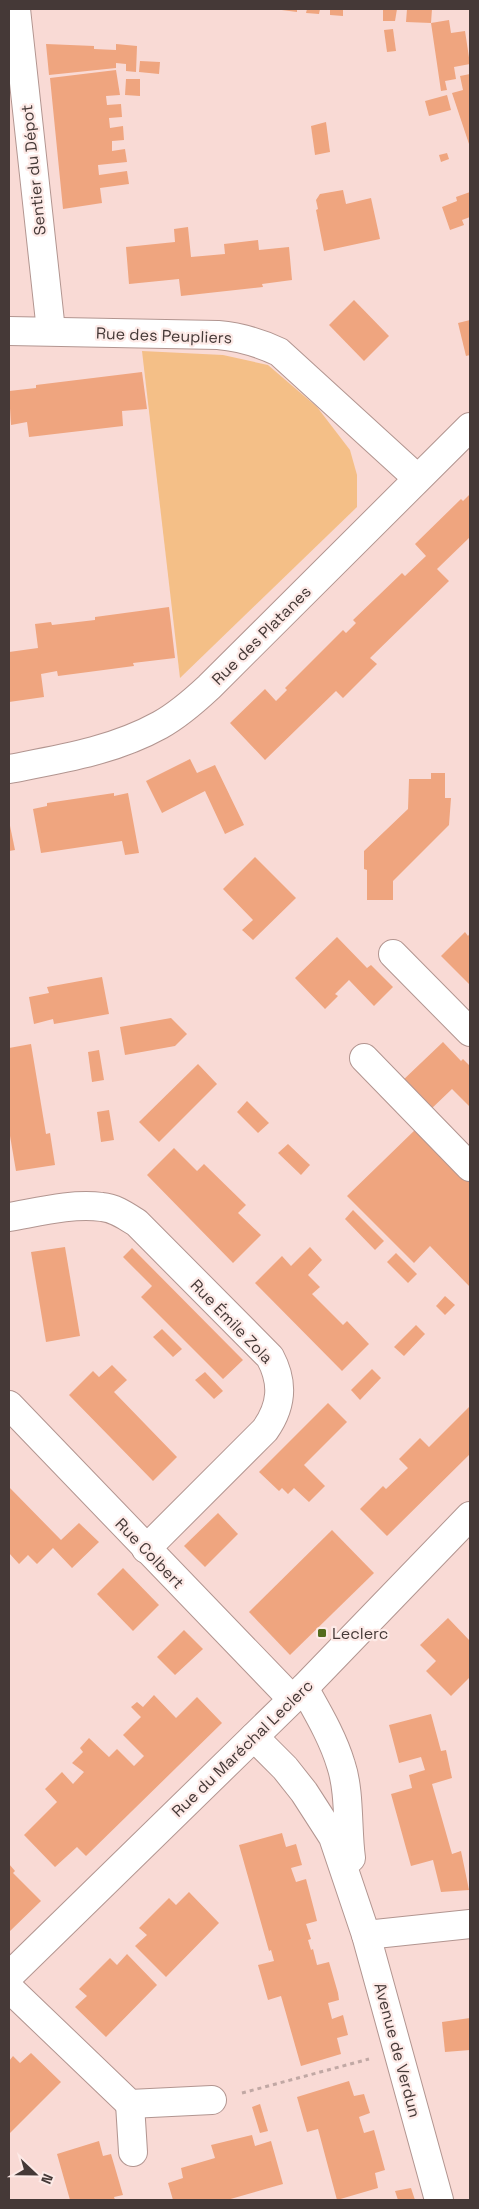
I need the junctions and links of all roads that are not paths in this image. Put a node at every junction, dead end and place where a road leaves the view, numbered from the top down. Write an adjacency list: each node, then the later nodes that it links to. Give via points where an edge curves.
1 (16, 9): 3 (street, Sentier du Dépot)
2 (9, 331): 3 (street, Rue des Peupliers)
3 (51, 331): 5 (street, Rue des Peupliers, via 238,336 259,343 279,352)
4 (470, 427): 5 (street, Rue des Platanes)
5 (417, 478): 6 (street, Rue des Platanes, via 186,707 162,724 122,743)
6 (9, 769)
7 (393, 954): 8 (street)
8 (470, 1032)
9 (364, 1058): 10 (street)
10 (470, 1167)
11 (9, 1217): 14 (street, Rue Émile Zola, via 80,1207 103,1207 122,1213 137,1224 270,1357 278,1371 278,1402 274,1417 265,1430)
12 (9, 1406): 14 (street, Rue Colbert)
13 (470, 1516): 15 (street, Rue du Maréchal Leclerc)
14 (146, 1549): 15 (street, Rue Colbert)
15 (298, 1694): 16 (street, Rue du Maréchal Leclerc); 17 (street, Avenue de Verdun, via 332,1739 342,1766)
16 (254, 1737): 17 (street, Avenue de Verdun, via 285,1768 320,1814 334,1837); 20 (street, Rue du Maréchal Leclerc)
17 (355, 1899): 19 (street, Avenue de Verdun)
18 (470, 1924): 19 (street)
19 (366, 1935): 25 (street, Avenue de Verdun)
20 (9, 1976)
21 (9, 1988): 23 (street)
22 (212, 2100): 23 (street)
23 (130, 2104): 24 (street)
24 (133, 2152)
25 (439, 2200)

